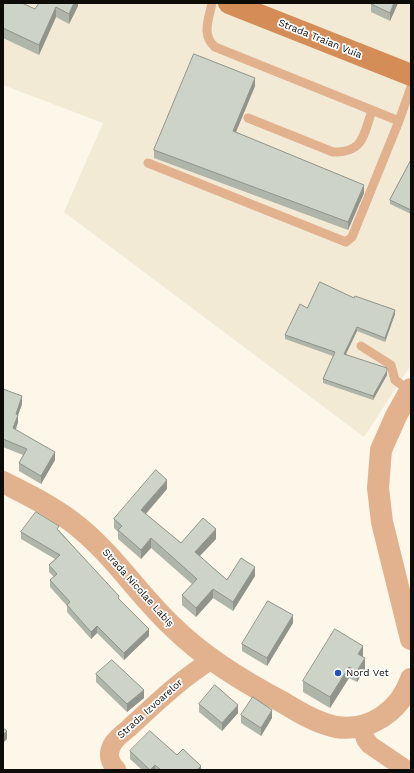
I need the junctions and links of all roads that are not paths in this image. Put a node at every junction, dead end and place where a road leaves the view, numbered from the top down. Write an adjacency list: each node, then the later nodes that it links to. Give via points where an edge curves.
1 (212, 3): 5 (lane, via 206,30 210,42 215,47)
2 (229, 3): 3 (main road, Strada Traian Vuia)
3 (411, 75)
4 (411, 87): 7 (lane)
5 (372, 111): 6 (lane, via 360,144 354,149 342,152 333,152); 7 (lane)
6 (248, 118)
7 (399, 122): 8 (lane, via 352,237 346,242)
8 (148, 163)
9 (361, 346): 10 (lane, via 391,365 395,380)
10 (410, 390): 12 (street, via 381,450 378,488 382,522)
11 (3, 482): 13 (street, Strada Nicolae Labiș, via 38,500 76,525 98,545 172,626)
12 (411, 639)
13 (213, 659): 15 (street, Strada Nicolae Labiș, via 243,681 305,715 336,727); 16 (street, Strada Izvoarelor, via 162,697 112,744 109,757)
14 (411, 679): 15 (street, Strada Nicolae Labiș, via 400,702 376,722)
15 (361, 727): 17 (street, via 370,745)
16 (117, 770)
17 (407, 770)

